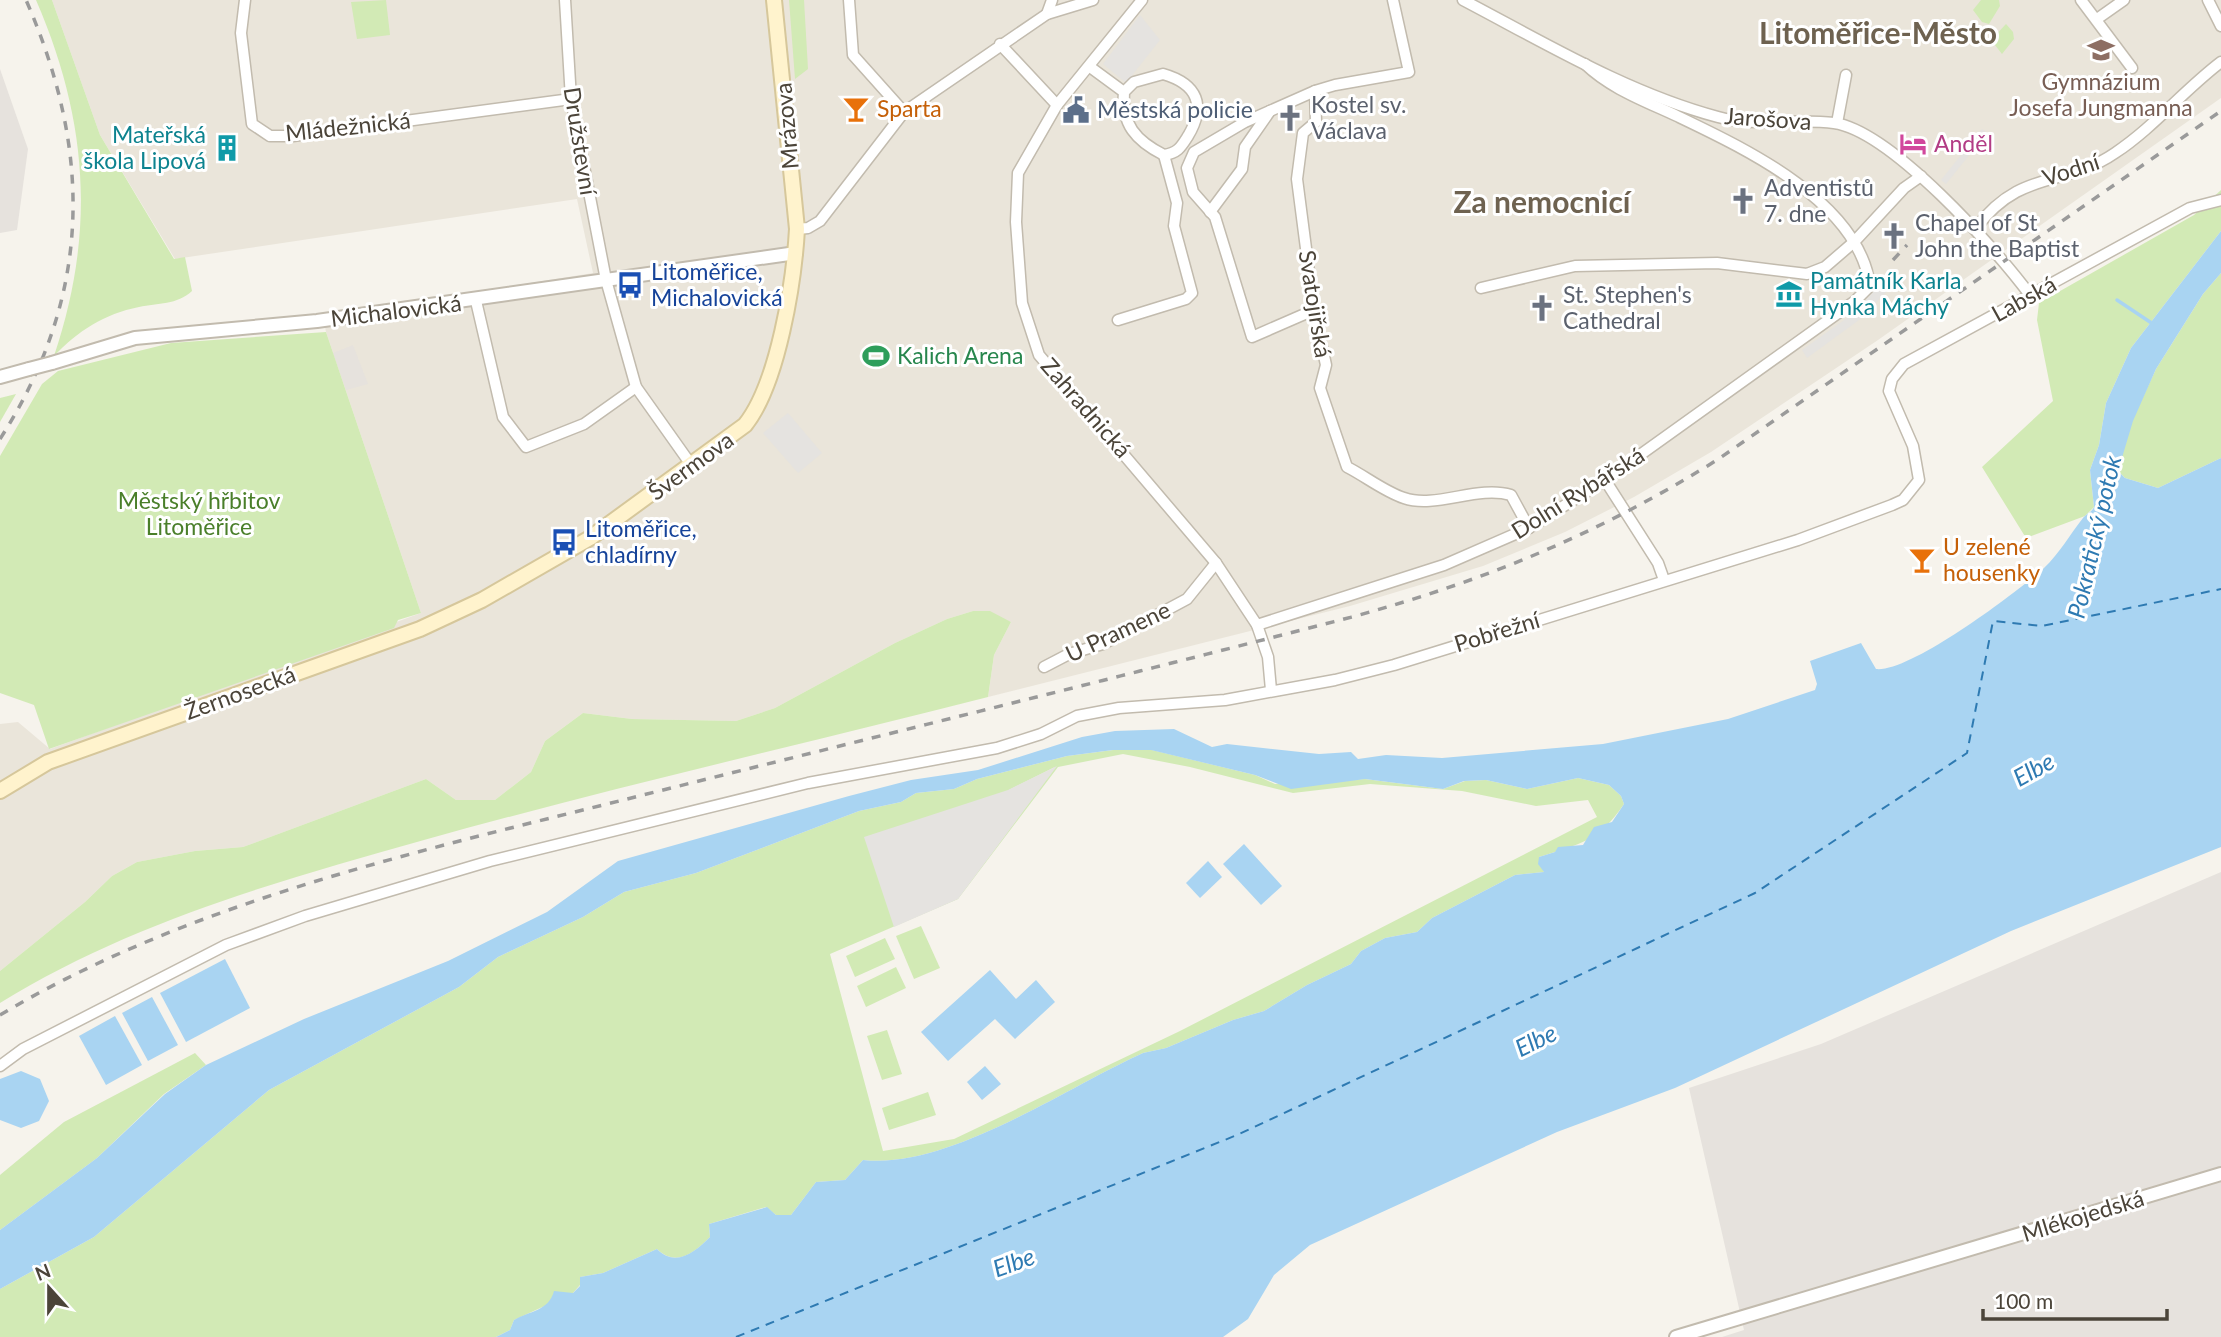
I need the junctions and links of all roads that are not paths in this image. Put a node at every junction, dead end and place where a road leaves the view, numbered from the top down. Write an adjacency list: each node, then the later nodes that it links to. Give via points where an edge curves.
1 (245, 0): 24 (street, Mládežnická, via 241,33 252,124 270,136)
2 (565, 0): 24 (street, Družstevní)
3 (774, 0): 34 (main road, Mrázova)
4 (849, 0): 27 (street, via 853,55)
5 (1052, 0): 13 (street)
6 (1093, 0): 13 (street)
7 (1142, 0): 19 (street, Zahradnická)
8 (1394, 0): 22 (street, via 1409,72)
9 (1463, 0): 18 (street, Jarošova)
10 (2081, 0): 14 (street)
11 (2124, 0): 14 (street)
12 (2208, 0): 15 (street)
13 (1047, 14): 16 (street)
14 (2097, 19): 20 (street)
15 (2221, 26)
16 (1000, 44): 25 (street); 27 (street)
17 (2221, 62): 33 (street, Vodní, via 2105,159 2011,193)
18 (1585, 64): 28 (street, Jarošova, via 1720,118); 35 (street, via 1602,80 1711,132 1813,194)
19 (1090, 67): 23 (street); 25 (street, Zahradnická)
20 (2132, 68)
21 (1846, 75): 28 (street)
22 (1315, 91): 26 (street); 41 (street, Svatojiřská, via 1316,122 1303,133 1297,179)
23 (1124, 92): 29 (street, via 1130,130); 29 (street, via 1134,82 1163,74 1181,81 1194,95 1198,119 1179,149)
24 (571, 99): 37 (street, Družstevní)
25 (1057, 105): 49 (street, Zahradnická, via 1018,173 1016,222 1022,303 1040,355)
26 (1270, 111): 32 (street, via 1245,147 1242,169); 32 (street, via 1194,152 1187,168 1193,192)
27 (904, 112): 34 (street, via 820,221)
28 (1837, 123): 30 (street, Jarošova, via 1867,135)
29 (1164, 155): 42 (street, via 1177,203 1174,226 1192,293 1186,299)
30 (1921, 176): 33 (street, Jarošova); 35 (street)
31 (2221, 200): 39 (street, Labská, via 2190,208)
32 (1210, 212): 41 (street, via 1252,337)
33 (1976, 228): 39 (street, Jarošova)
34 (797, 229): 36 (main road, Mrázova)
35 (1854, 242): 38 (street, via 1825,267 1807,274 1717,263 1575,266); 46 (street, Dolní Rybářská, via 1868,272 1870,286 1864,294)
36 (796, 253): 37 (street, Michalovická); 45 (main road, Švermova, via 774,361 759,406 738,433)
37 (606, 280): 40 (street, Michalovická); 44 (street, Družstevní)
38 (1482, 288)
39 (2030, 295): 47 (street, Labská, via 1904,363 1892,379 1889,391 1913,446)
40 (476, 300): 43 (street, Michalovická, bridge, via 304,323 135,338); 44 (street, via 503,416 526,447 584,424)
41 (1314, 310): 48 (street, Svatojiřská, via 1326,365 1322,401 1347,467 1405,499 1448,499 1494,490 1511,495)
42 (1118, 320)
43 (0, 377)
44 (636, 387): 45 (street, Družstevní)
45 (692, 466): 51 (main road, Švermova, via 590,538)
46 (1605, 480): 48 (street, Dolní Rybářská); 50 (street)
47 (1919, 480): 50 (street, Pobřežní, via 1903,500 1892,505 1798,540)
48 (1529, 528): 52 (street, Dolní Rybářská, via 1444,565)
49 (1216, 563): 52 (street, Zahradnická); 53 (street, U Pramene, via 1187,599 1103,644)
50 (1664, 580): 54 (street, Pobřežní, via 1394,665)
51 (482, 600): 55 (main road, Žernosecká, via 420,629 48,762)
52 (1257, 625): 54 (street, Zahradnická, via 1268,657)
53 (1044, 667)
54 (1271, 690): 56 (street, Pobřežní, via 1201,703 1119,708 1077,716 997,748 808,783 490,861 305,916 209,953 35,1043)
55 (0, 791)
56 (0, 1066)
57 (2221, 1174): 58 (street, Mlékojedská)
58 (1676, 1337)

